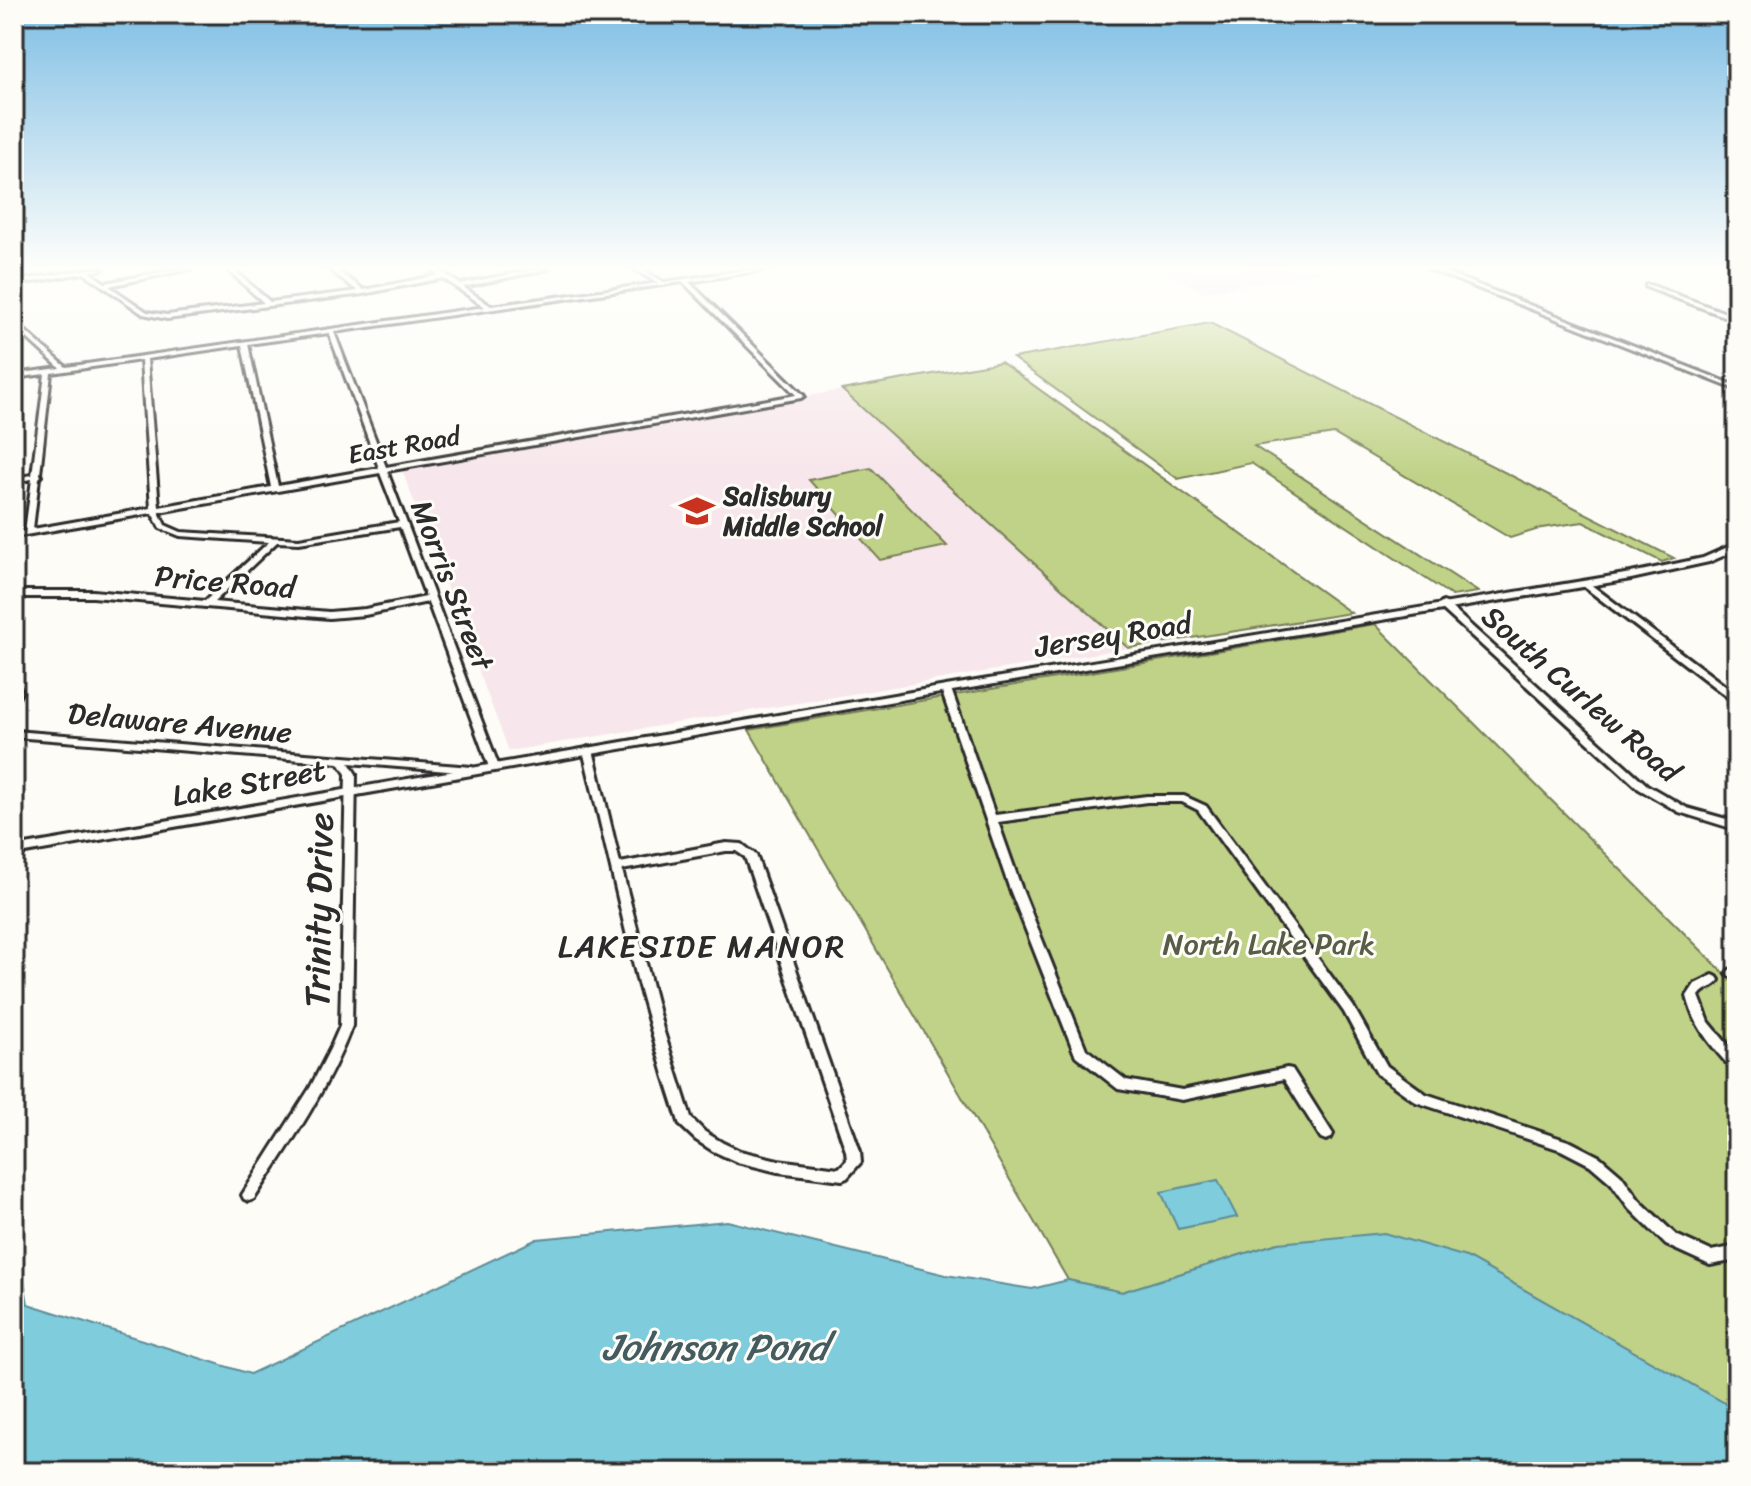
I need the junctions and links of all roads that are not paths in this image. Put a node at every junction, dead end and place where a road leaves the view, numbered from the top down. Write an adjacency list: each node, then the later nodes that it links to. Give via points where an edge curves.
1 (31, 338): 8 (street)
2 (278, 338): 6 (street)
3 (334, 338): 12 (street, Morris Street)
4 (743, 338): 12 (street, East Road, via 801,396)
5 (1610, 338): 11 (street)
6 (245, 343): 7 (street); 15 (street)
7 (144, 357): 8 (street); 16 (street)
8 (65, 369): 9 (street)
9 (48, 372): 10 (street); 13 (street)
10 (14, 376)
11 (1737, 388)
12 (382, 469): 15 (street, East Road); 17 (street, Morris Street)
13 (37, 476): 14 (street); 18 (street)
14 (14, 480)
15 (275, 489): 16 (street, East Road)
16 (155, 510): 18 (street, East Road); 20 (street, via 158,525 180,534)
17 (403, 524): 20 (street, via 317,540); 24 (street, Morris Street)
18 (29, 532): 19 (street, East Road)
19 (14, 535)
20 (274, 541): 25 (street)
21 (1734, 551): 22 (street, Jersey Road)
22 (1586, 584): 26 (street, Jersey Road); 30 (street)
23 (14, 594): 25 (street, Price Road, via 93,594)
24 (431, 599): 25 (street, Price Road, via 345,614); 34 (street, Morris Street)
25 (207, 604)
26 (1443, 605): 28 (street, Jersey Road); 38 (street, South Curlew Road, via 1643,787 1683,810)
27 (14, 685): 29 (street)
28 (946, 689): 32 (street, Jersey Road); 37 (street)
29 (14, 698)
30 (1737, 700)
31 (14, 734): 33 (street, Delaware Avenue)
32 (588, 750): 34 (street, Jersey Road); 40 (street)
33 (342, 760): 35 (street, Delaware Avenue); 36 (street, via 351,774)
34 (494, 767): 35 (street, Lake Street)
35 (472, 770): 36 (street, Lake Street)
36 (350, 792): 39 (street, Lake Street); 44 (street, Trinity Drive, via 346,1026 313,1096)
37 (991, 819): 43 (street, via 1081,1052 1123,1085 1182,1095 1287,1073); 45 (street, via 1147,799 1184,799 1202,808 1341,997 1382,1070 1401,1086 1421,1098 1566,1146 1616,1179 1671,1240 1710,1258)
38 (1737, 826)
39 (14, 851)
40 (616, 867): 40 (street, via 685,1121 700,1138 723,1151 769,1165 842,1174 854,1162 853,1151 750,855 738,847)
41 (1713, 980): 42 (street, via 1693,996 1696,1008 1702,1024)
42 (1737, 1065)
43 (1326, 1134)
44 (249, 1195)
45 (1737, 1253)

